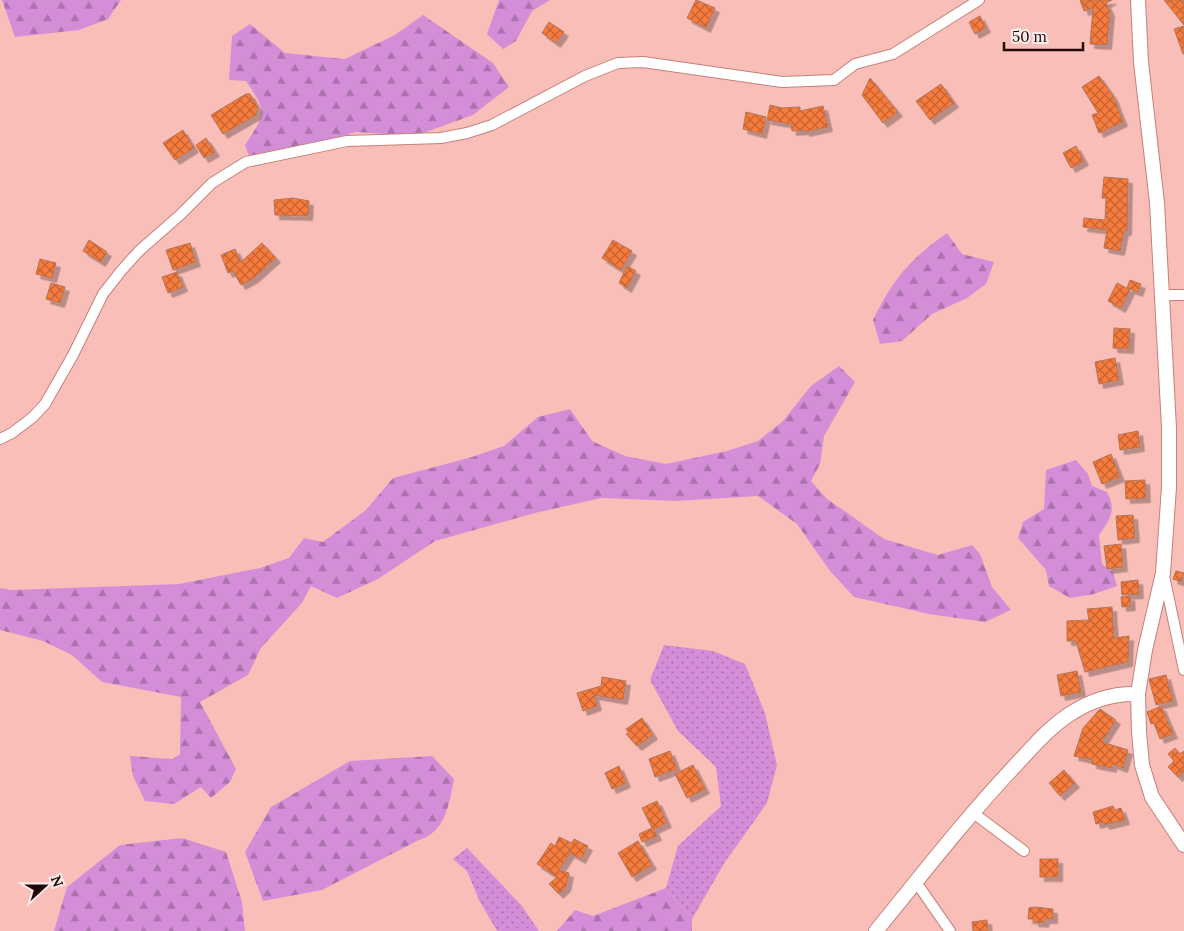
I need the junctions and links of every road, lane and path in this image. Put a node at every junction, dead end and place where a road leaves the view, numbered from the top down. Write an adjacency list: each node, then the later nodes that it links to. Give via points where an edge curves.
1 (979, 0): 5 (street, via 893,54 855,64 834,80 782,82 644,62 618,63 585,76 492,125 467,133 440,138 347,141 246,162 212,183 121,271 103,294 45,404 26,422)
2 (1138, 0): 3 (main road)
3 (1162, 295): 4 (street); 6 (main road, via 1169,428)
4 (1184, 295)
5 (0, 439)
6 (1163, 573): 7 (street); 8 (main road)
7 (1184, 670)
8 (1138, 694): 9 (main road, via 1122,693 1101,698 1071,713 1044,735); 10 (main road, via 1142,765 1152,797)
9 (972, 812): 11 (street); 12 (main road)
10 (1184, 845)
11 (1024, 851)
12 (916, 882): 13 (main road); 14 (street)
13 (876, 931)
14 (950, 931)

